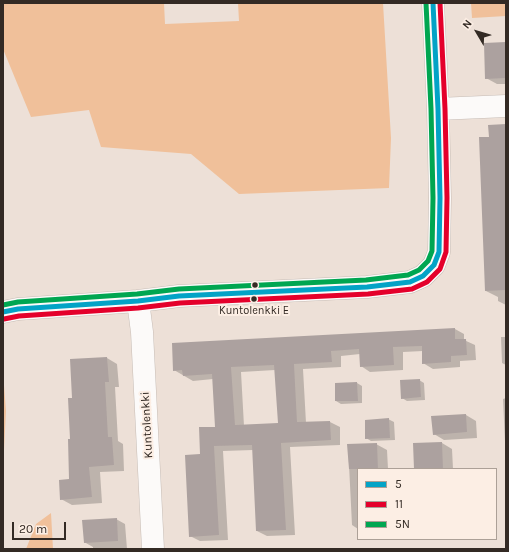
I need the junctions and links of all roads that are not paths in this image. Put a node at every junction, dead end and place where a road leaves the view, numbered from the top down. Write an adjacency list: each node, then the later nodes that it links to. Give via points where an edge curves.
1 (433, 3): 3 (street)
2 (506, 106): 3 (street)
3 (438, 109): 4 (street, via 440,252 434,265 423,276 410,282 367,287)
4 (138, 300): 5 (street); 6 (street, Kuntolenkki, via 142,332)
5 (3, 312)
6 (153, 549)

